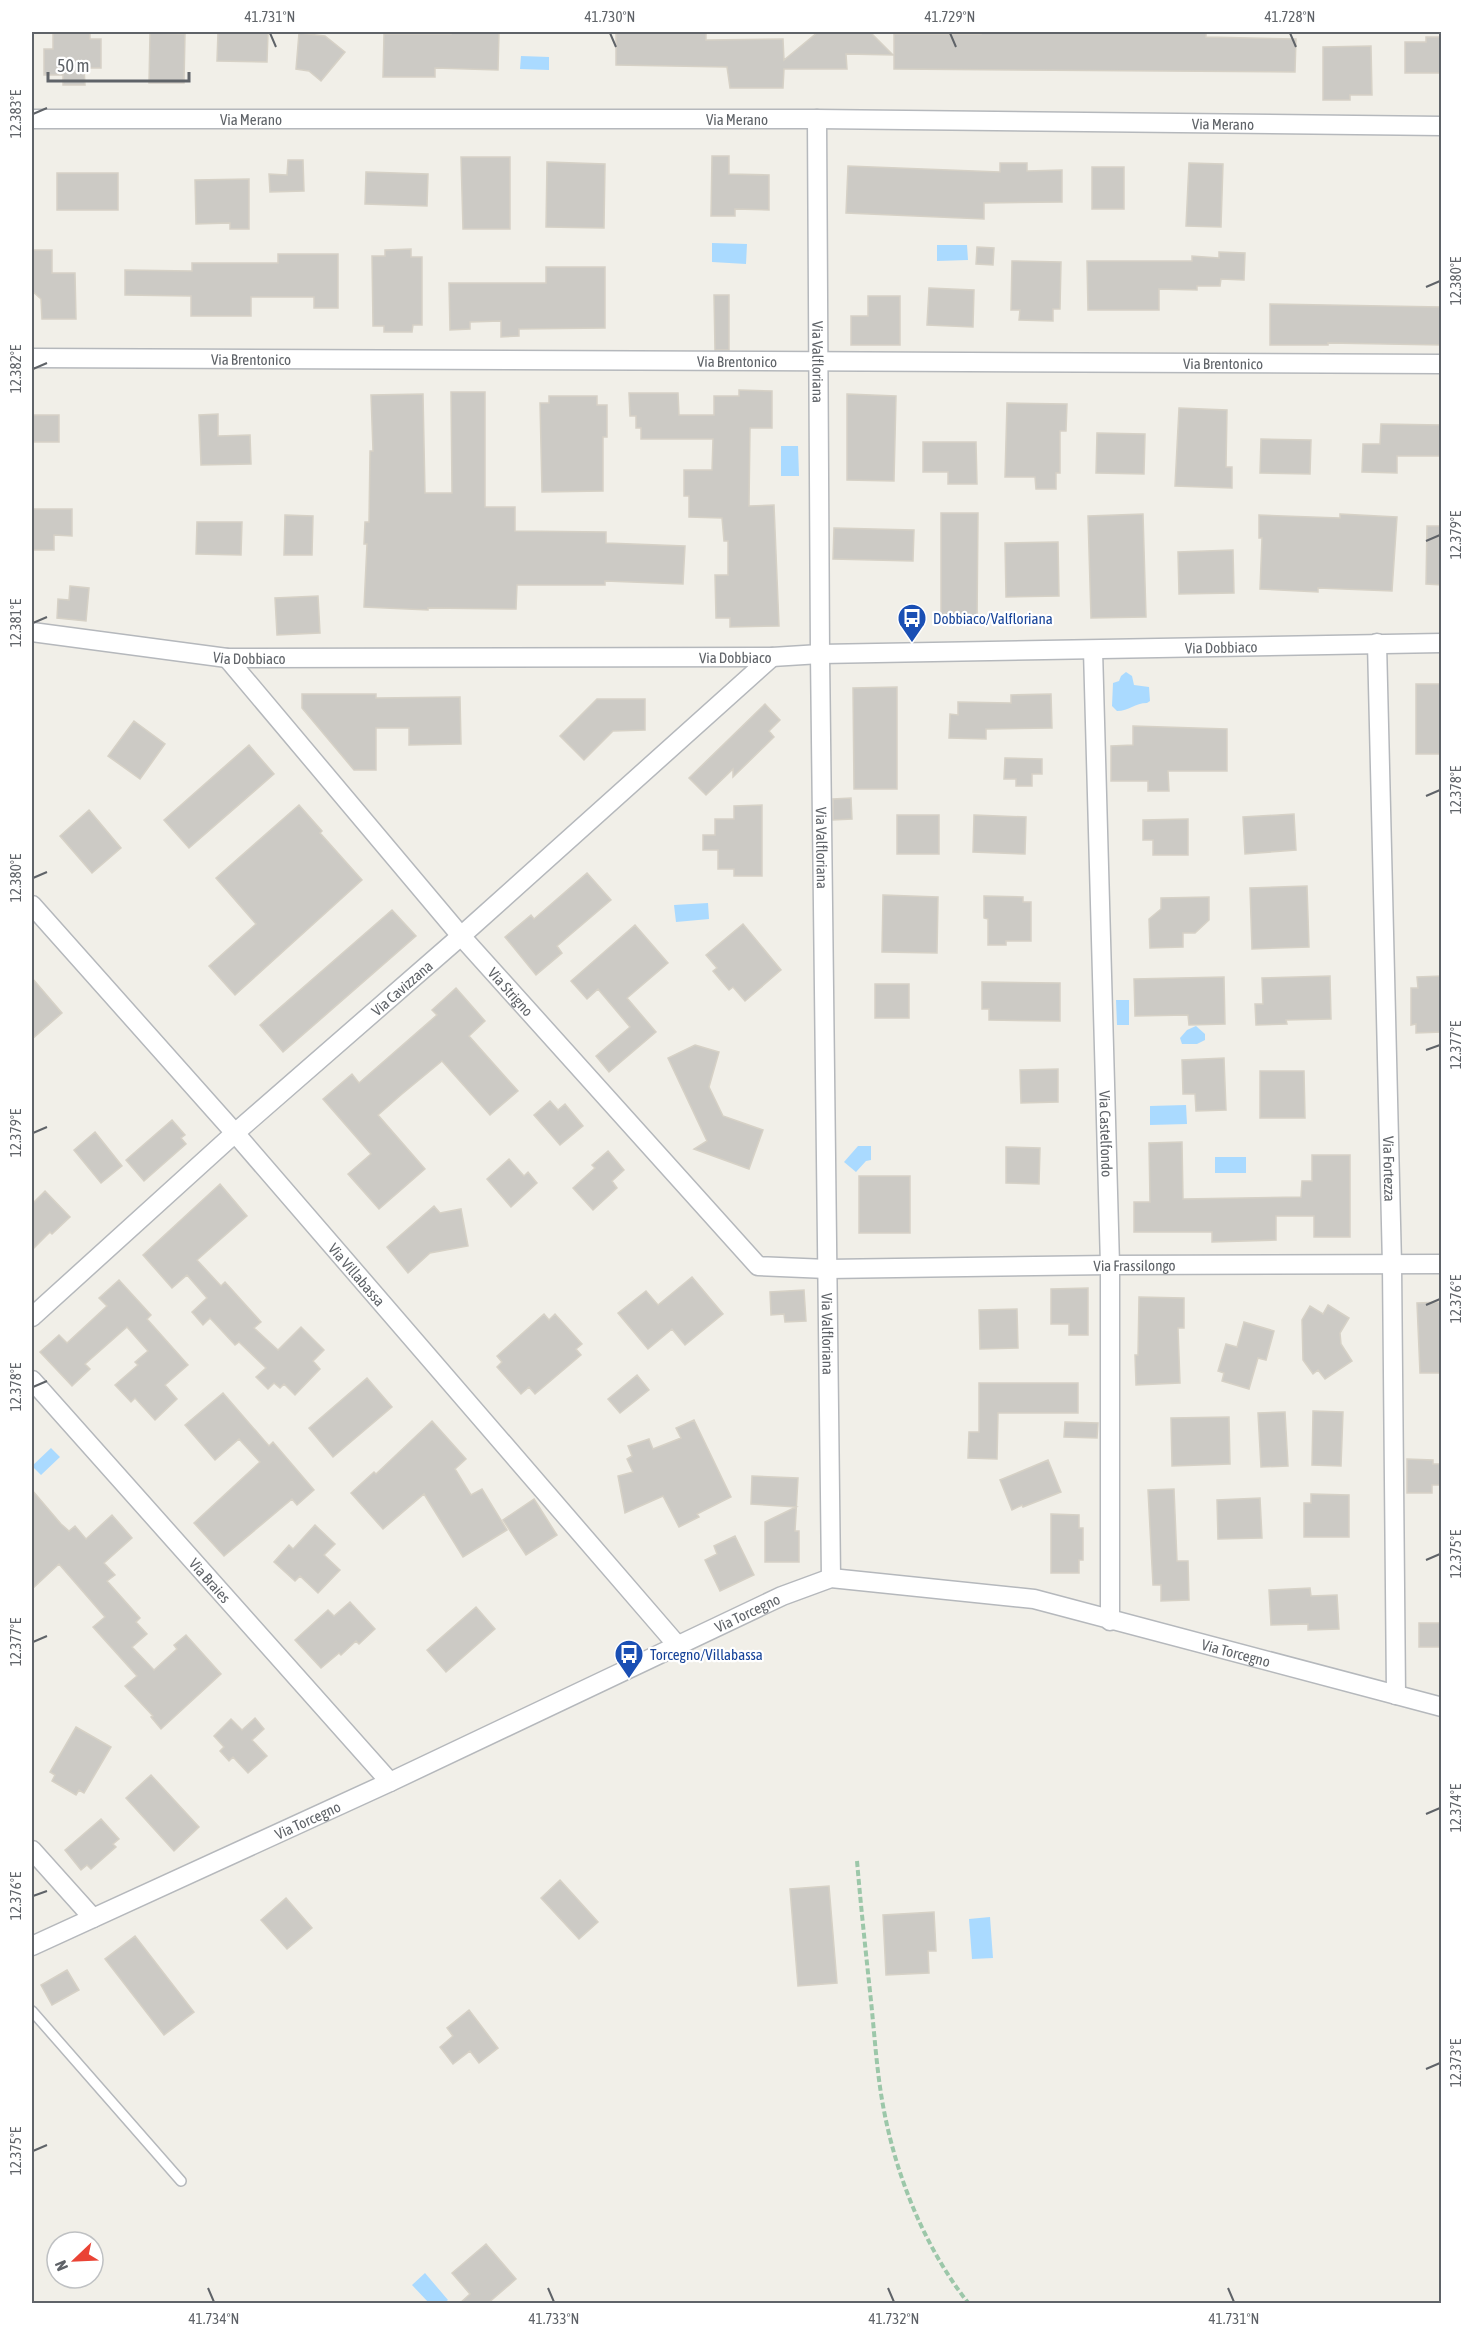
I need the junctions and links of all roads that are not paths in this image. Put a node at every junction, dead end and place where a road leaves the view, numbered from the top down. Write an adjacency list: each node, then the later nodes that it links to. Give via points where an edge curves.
1 (32, 118): 2 (street, Via Merano)
2 (817, 119): 3 (street, Via Merano); 5 (street, Via Valfloriana)
3 (1442, 126)
4 (32, 358): 5 (street, Via Brentonico)
5 (818, 360): 6 (street, Via Brentonico); 11 (street, Via Valfloriana)
6 (1442, 364)
7 (32, 632): 13 (street, Via Dobbiaco)
8 (1377, 643): 9 (street, Via Dobbiaco); 10 (street, Via Dobbiaco); 19 (street, Via Fortezza)
9 (1442, 643)
10 (1093, 650): 11 (street, Via Dobbiaco); 18 (street, Via Castelfondo)
11 (820, 654): 12 (street, Via Dobbiaco); 20 (street, Via Valfloriana)
12 (771, 657): 13 (street, Via Dobbiaco); 15 (street, Via Cavizzana)
13 (227, 658): 15 (street, Via Strigno)
14 (32, 905): 16 (street, Via Villabassa)
15 (461, 936): 16 (street, Via Cavizzana); 20 (street, Via Strigno, via 758,1266)
16 (235, 1133): 21 (street, Via Cavizzana); 25 (street, Via Villabassa)
17 (1442, 1264): 19 (street, Via Frassilongo)
18 (1110, 1265): 19 (street, Via Frassilongo); 20 (street, Via Frassilongo); 24 (street, Via Castelfondo)
19 (1392, 1265): 26 (street, Via Fortezza)
20 (827, 1269): 23 (street, Via Valfloriana)
21 (32, 1317)
22 (32, 1380): 28 (street, Via Braies)
23 (831, 1578): 24 (street, Via Torcegno, via 1034,1599); 25 (street, Via Torcegno, via 782,1596)
24 (1110, 1621): 26 (street, Via Torcegno)
25 (678, 1646): 28 (street, Via Torcegno)
26 (1396, 1695): 27 (street, Via Torcegno)
27 (1442, 1707)
28 (390, 1782): 30 (street, Via Torcegno)
29 (32, 1850): 30 (street)
30 (93, 1918): 31 (street, Via Torcegno)
31 (32, 1946)
32 (32, 2012): 33 (lane)
33 (181, 2181)

